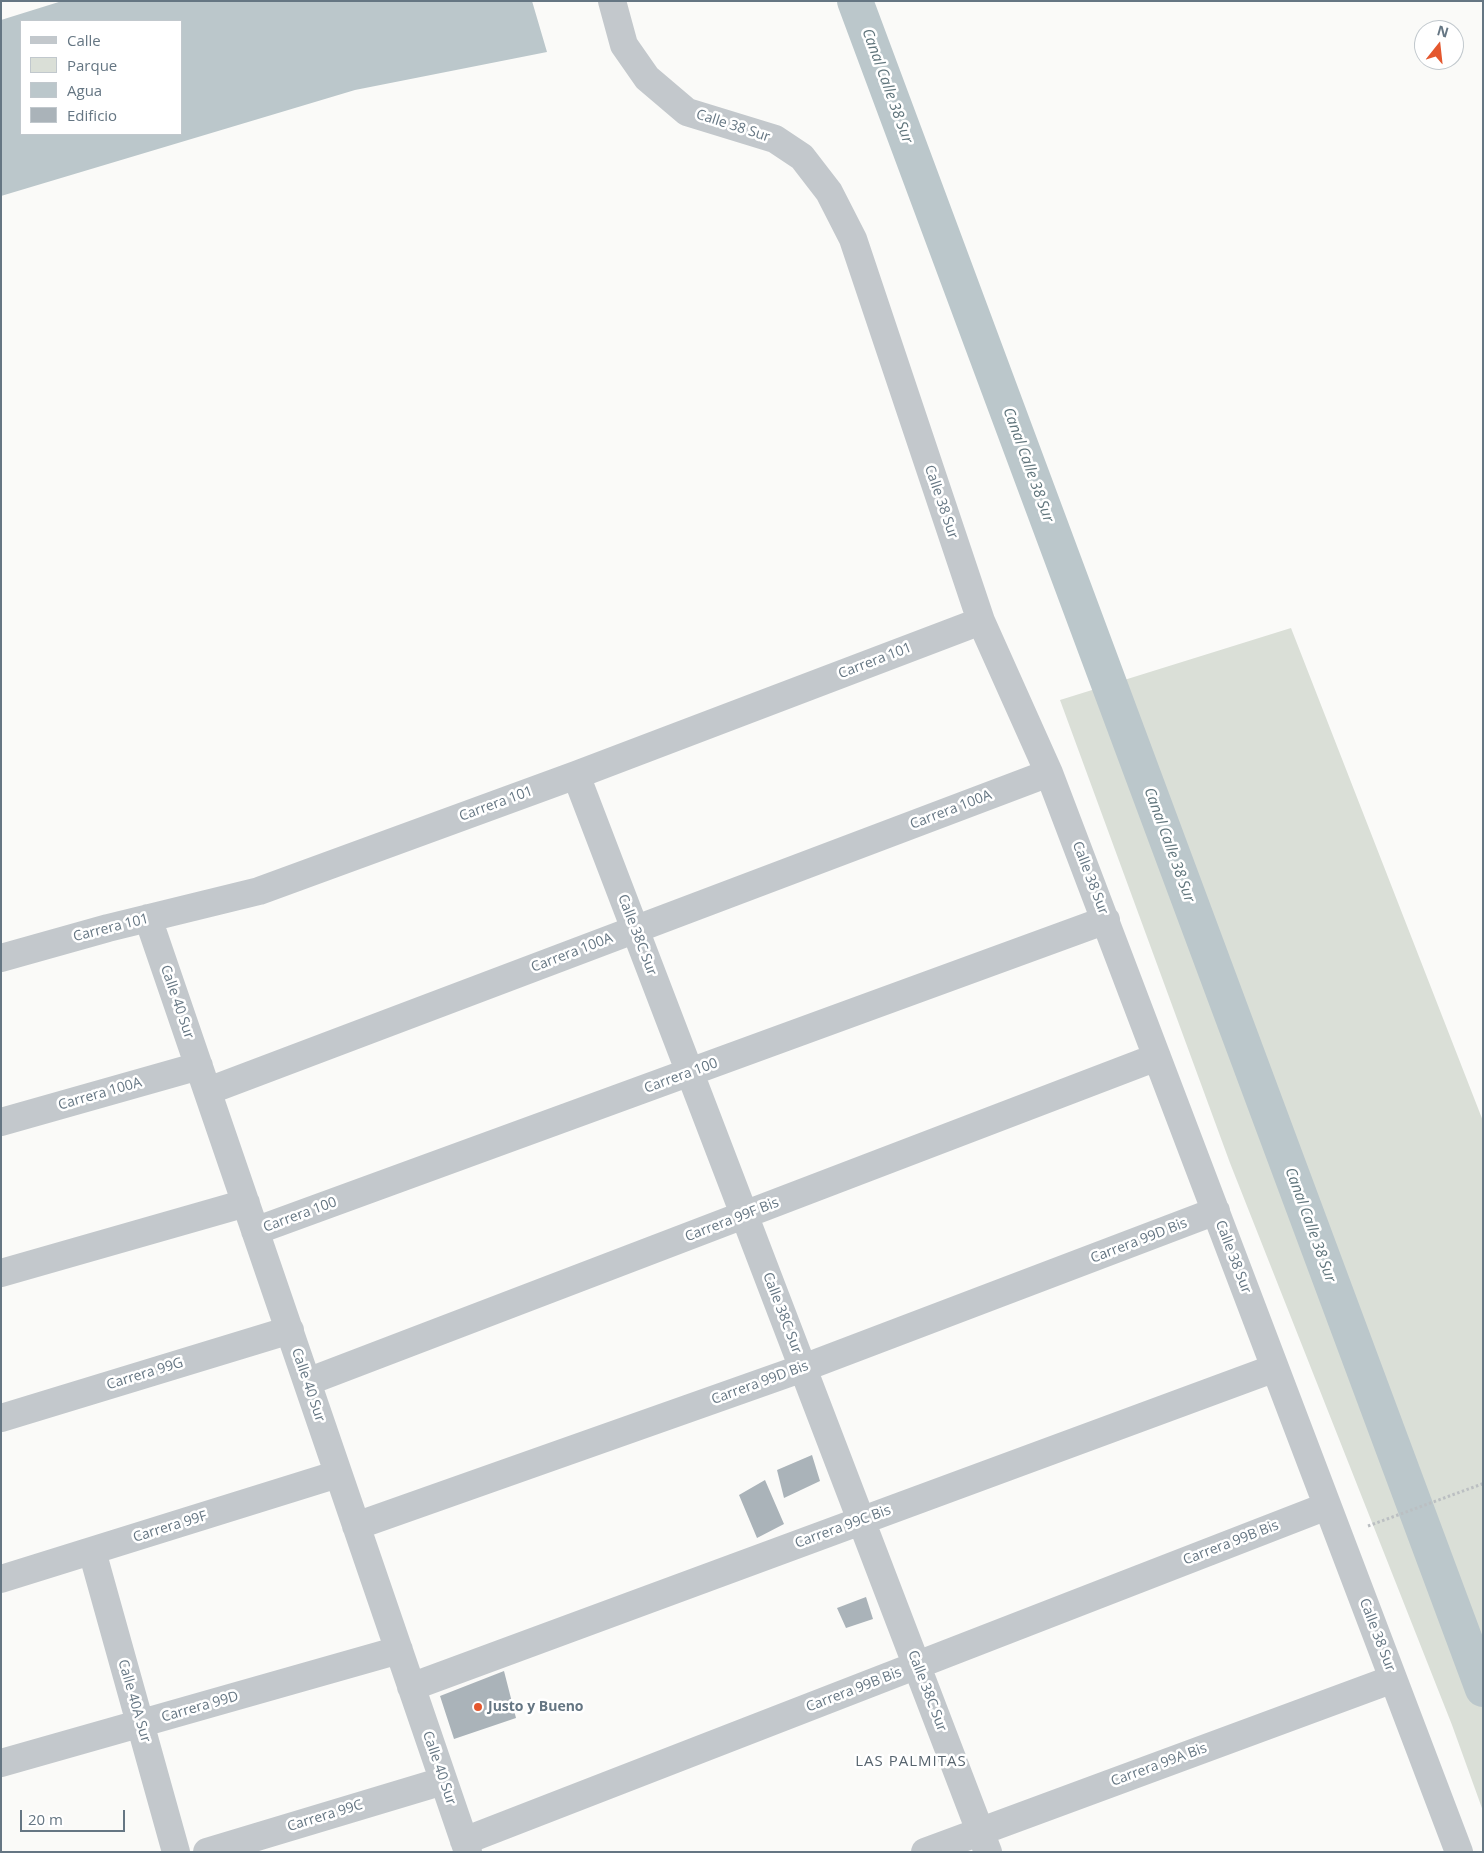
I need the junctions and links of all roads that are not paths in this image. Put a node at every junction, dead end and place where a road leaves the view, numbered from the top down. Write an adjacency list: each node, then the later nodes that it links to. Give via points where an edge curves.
1 (612, 1): 2 (street, Calle 38 Sur, via 624,45 647,78 687,112 775,140 802,157 829,192 853,239)
2 (981, 621): 3 (street, Calle 38 Sur); 4 (street, Carrera 101)
3 (1049, 773): 6 (street, Calle 38 Sur); 7 (street, Carrera 100A)
4 (576, 775): 5 (street, Carrera 101, via 260,891); 7 (street, Calle 38C Sur)
5 (148, 918): 8 (street, Carrera 101); 10 (street, Calle 40 Sur)
6 (1106, 920): 9 (street, Calle 38 Sur); 11 (street, Carrera 100)
7 (635, 929): 11 (street, Calle 38C Sur); 12 (street, Carrera 100A)
8 (1, 958)
9 (1157, 1057): 15 (street, Calle 38 Sur); 16 (street, Carrera 99F Bis)
10 (199, 1066): 12 (street, Calle 40 Sur); 13 (street, Carrera 100A)
11 (690, 1073): 16 (street, Calle 38C Sur); 17 (street, Carrera 100)
12 (208, 1091): 14 (street, Calle 40 Sur)
13 (1, 1122)
14 (246, 1203): 17 (street, Calle 40 Sur); 18 (street)
15 (1216, 1211): 20 (street, Carrera 99D Bis); 21 (street, Calle 38 Sur)
16 (744, 1215): 20 (street, Calle 38C Sur); 22 (street, Carrera 99F Bis)
17 (255, 1231): 19 (street, Calle 40 Sur)
18 (1, 1273)
19 (290, 1330): 22 (street, Calle 40 Sur); 23 (street, Carrera 99G)
20 (803, 1368): 26 (street, Calle 38C Sur); 27 (street, Carrera 99D Bis)
21 (1275, 1368): 25 (street, Calle 38 Sur); 26 (street, Carrera 99C Bis)
22 (307, 1382): 24 (street, Calle 40 Sur)
23 (1, 1418)
24 (338, 1474): 27 (street, Calle 40 Sur); 28 (street, Carrera 99F)
25 (1327, 1506): 31 (street, Carrera 99B Bis); 32 (street, Calle 38 Sur)
26 (861, 1521): 31 (street, Calle 38C Sur); 33 (street, Carrera 99C Bis)
27 (356, 1526): 30 (street, Calle 40 Sur)
28 (92, 1551): 29 (street, Carrera 99F); 34 (street, Calle 40A Sur)
29 (1, 1579)
30 (399, 1650): 33 (street, Calle 40 Sur); 34 (street, Carrera 99D)
31 (917, 1665): 37 (street, Calle 38C Sur); 38 (street, Carrera 99B Bis)
32 (1393, 1679): 37 (street, Carrera 99A Bis); 42 (street, Calle 38 Sur)
33 (411, 1687): 36 (street, Calle 40 Sur)
34 (140, 1724): 35 (street, Carrera 99D); 39 (street, Calle 40A Sur)
35 (1, 1763)
36 (443, 1781): 38 (street, Calle 40 Sur); 40 (street, Carrera 99C)
37 (984, 1842): 41 (street, Carrera 99A Bis)
38 (466, 1846)
39 (176, 1852)
40 (207, 1852)
41 (925, 1852)
42 (1459, 1852)

